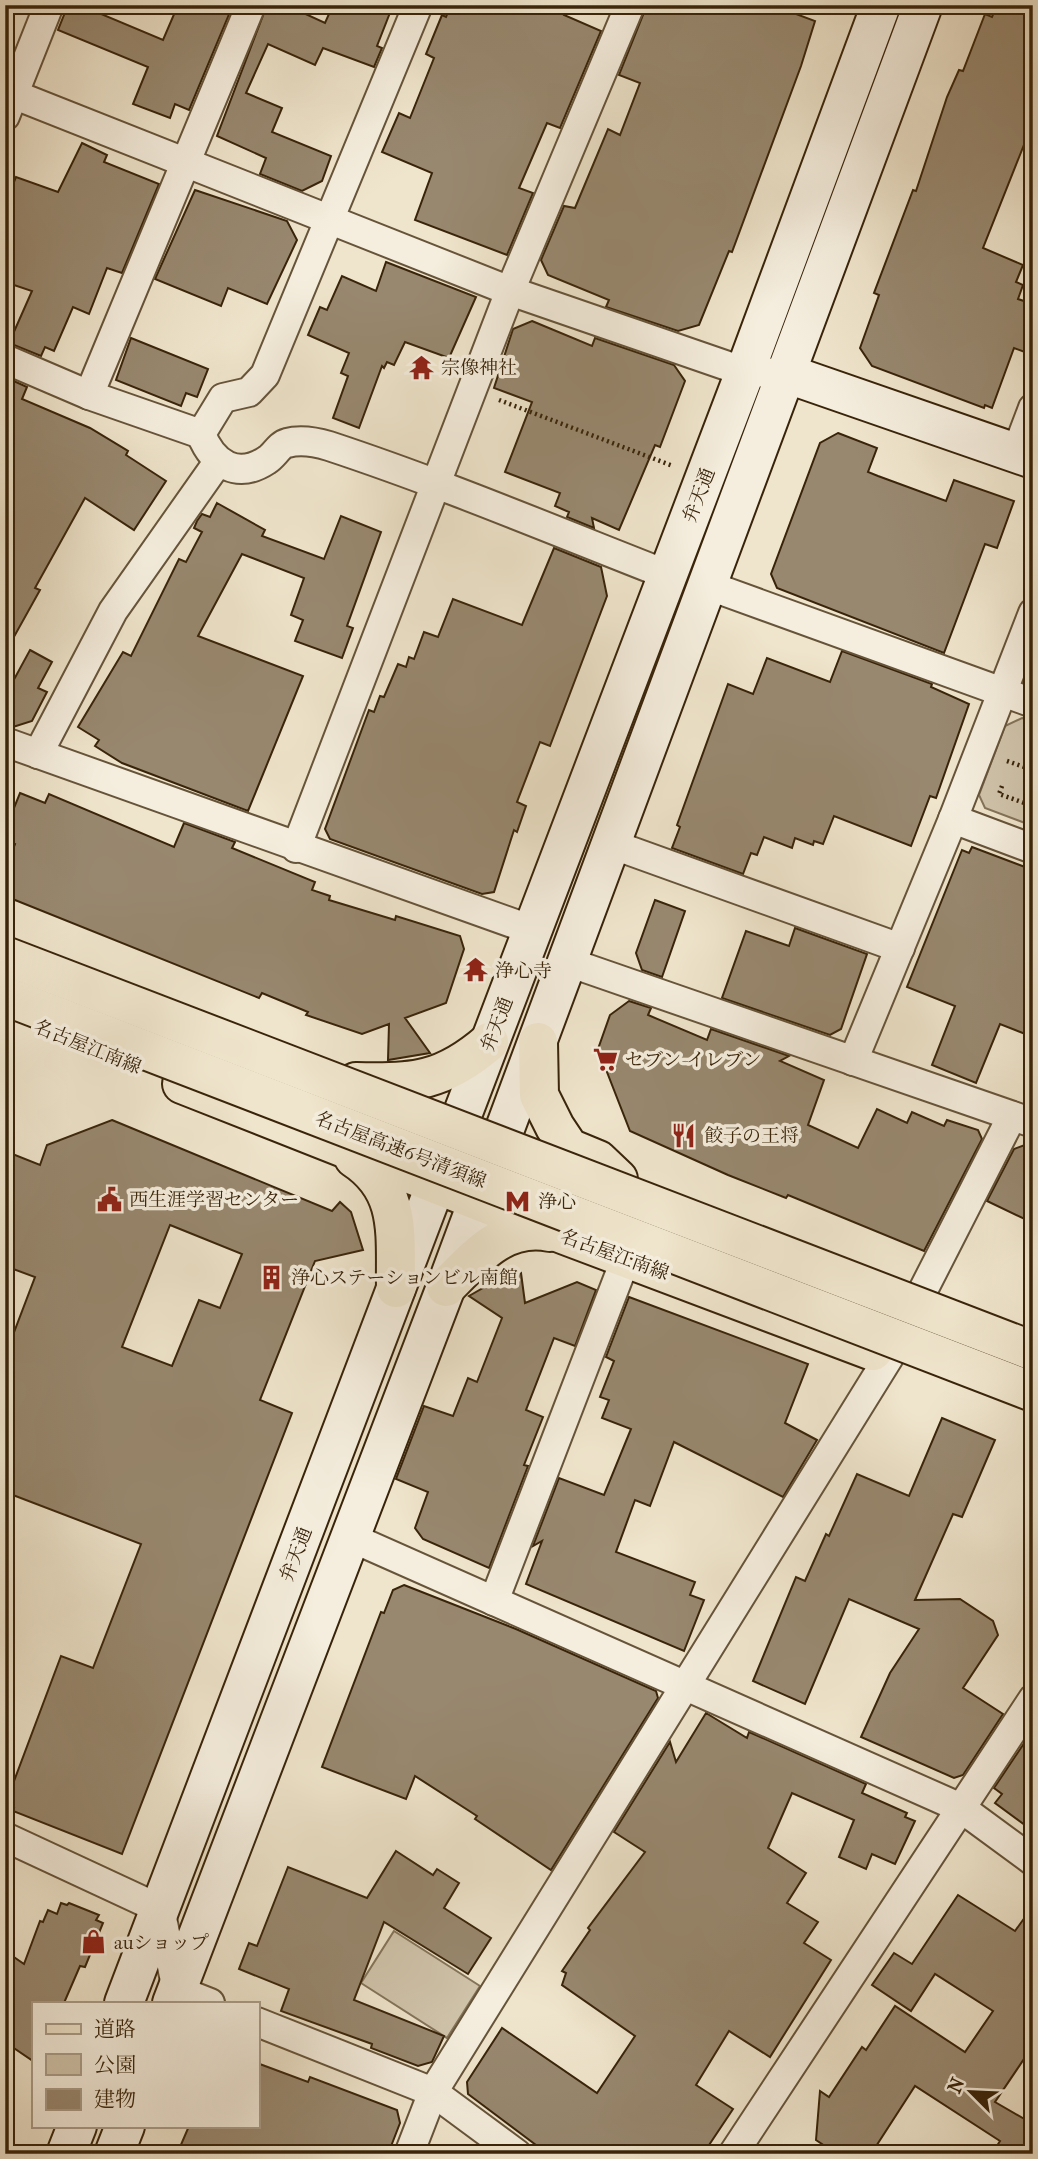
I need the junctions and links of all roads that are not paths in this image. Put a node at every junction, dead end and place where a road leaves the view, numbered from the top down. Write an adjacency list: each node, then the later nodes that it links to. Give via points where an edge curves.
1 (49, 5): 7 (street)
2 (251, 5): 8 (street)
3 (418, 5): 9 (street)
4 (630, 5): 10 (street)
5 (881, 5): 12 (street, 弁天通)
6 (923, 5): 13 (street, 弁天通)
7 (8, 100): 8 (street)
8 (183, 163): 9 (street); 14 (street)
9 (329, 220): 10 (street); 16 (street, via 265,375 249,392 222,398)
10 (510, 290): 12 (street); 19 (street)
11 (5, 359): 14 (street)
12 (745, 372): 13 (street); 20 (street, 弁天通)
13 (785, 373): 17 (street); 21 (street, 弁天通)
14 (89, 395): 16 (street)
15 (1033, 408): 17 (street)
16 (201, 434): 18 (street)
17 (1024, 456)
18 (218, 462): 19 (street, via 242,470 267,461 285,443 313,441); 26 (street, via 113,611)
19 (436, 483): 20 (street); 29 (street)
20 (668, 575): 31 (street, 弁天通)
21 (707, 585): 23 (street); 28 (street, 弁天通)
22 (1033, 613): 23 (street)
23 (1002, 692): 24 (street); 27 (street)
24 (1033, 703)
25 (5, 742): 26 (street)
26 (37, 754): 29 (street)
27 (953, 819): 30 (street); 33 (street)
28 (611, 844): 33 (street); 35 (street, 弁天通)
29 (296, 848): 31 (street)
30 (1033, 849)
31 (532, 930): 38 (street, 弁天通)
32 (5, 947): 41 (main road)
33 (900, 948): 40 (street)
34 (5, 956): 55 (main road, 名古屋高速6号清須線, bridge)
35 (568, 962): 39 (street, 弁天通); 40 (street)
36 (5, 996): 57 (main road, 名古屋高速6号清須線, bridge)
37 (5, 1014): 45 (main road, 名古屋江南線)
38 (488, 1042): 41 (main road, via 468,1060 439,1075 397,1083); 42 (street, 弁天通)
39 (538, 1042): 44 (street, 弁天通); 46 (main road, via 539,1095 555,1127 569,1147 598,1160)
40 (853, 1061): 43 (street)
41 (356, 1082): 42 (main road)
42 (461, 1120): 44 (main road); 47 (street, 弁天通)
43 (1022, 1120): 53 (street)
44 (501, 1136): 46 (main road); 48 (street, 弁天通)
45 (333, 1144): 47 (main road, 名古屋江南線); 51 (main road, via 362,1163 389,1196 394,1212)
46 (618, 1179): 53 (main road)
47 (436, 1185): 48 (main road, 名古屋江南線); 51 (street, 弁天通)
48 (476, 1200): 49 (main road, 名古屋江南線); 52 (street, 弁天通)
49 (567, 1236): 50 (main road, 名古屋江南線); 52 (main road, via 534,1229 502,1238 486,1247)
50 (626, 1258): 56 (main road, 名古屋江南線); 60 (street)
51 (396, 1287): 66 (street, 弁天通)
52 (446, 1287): 59 (street, 弁天通)
53 (921, 1295): 54 (main road); 56 (street)
54 (1033, 1338)
55 (1033, 1351)
56 (889, 1357): 58 (main road, 名古屋江南線); 61 (street)
57 (1033, 1392)
58 (1033, 1410)
59 (350, 1537): 60 (street); 67 (street, 弁天通)
60 (494, 1601): 61 (street)
61 (685, 1686): 63 (street); 70 (street)
62 (1033, 1699): 63 (street)
63 (961, 1808): 65 (street); 77 (street)
64 (5, 1837): 66 (street)
65 (1033, 1861)
66 (160, 1909): 67 (street); 68 (street, 弁天通)
67 (186, 1999)
68 (124, 2002)
69 (259, 2023): 70 (street)
70 (433, 2092): 75 (street); 76 (street)
71 (76, 2128): 73 (street)
72 (124, 2128): 74 (street)
73 (66, 2154)
74 (114, 2154)
75 (408, 2154)
76 (517, 2154)
77 (733, 2154)

